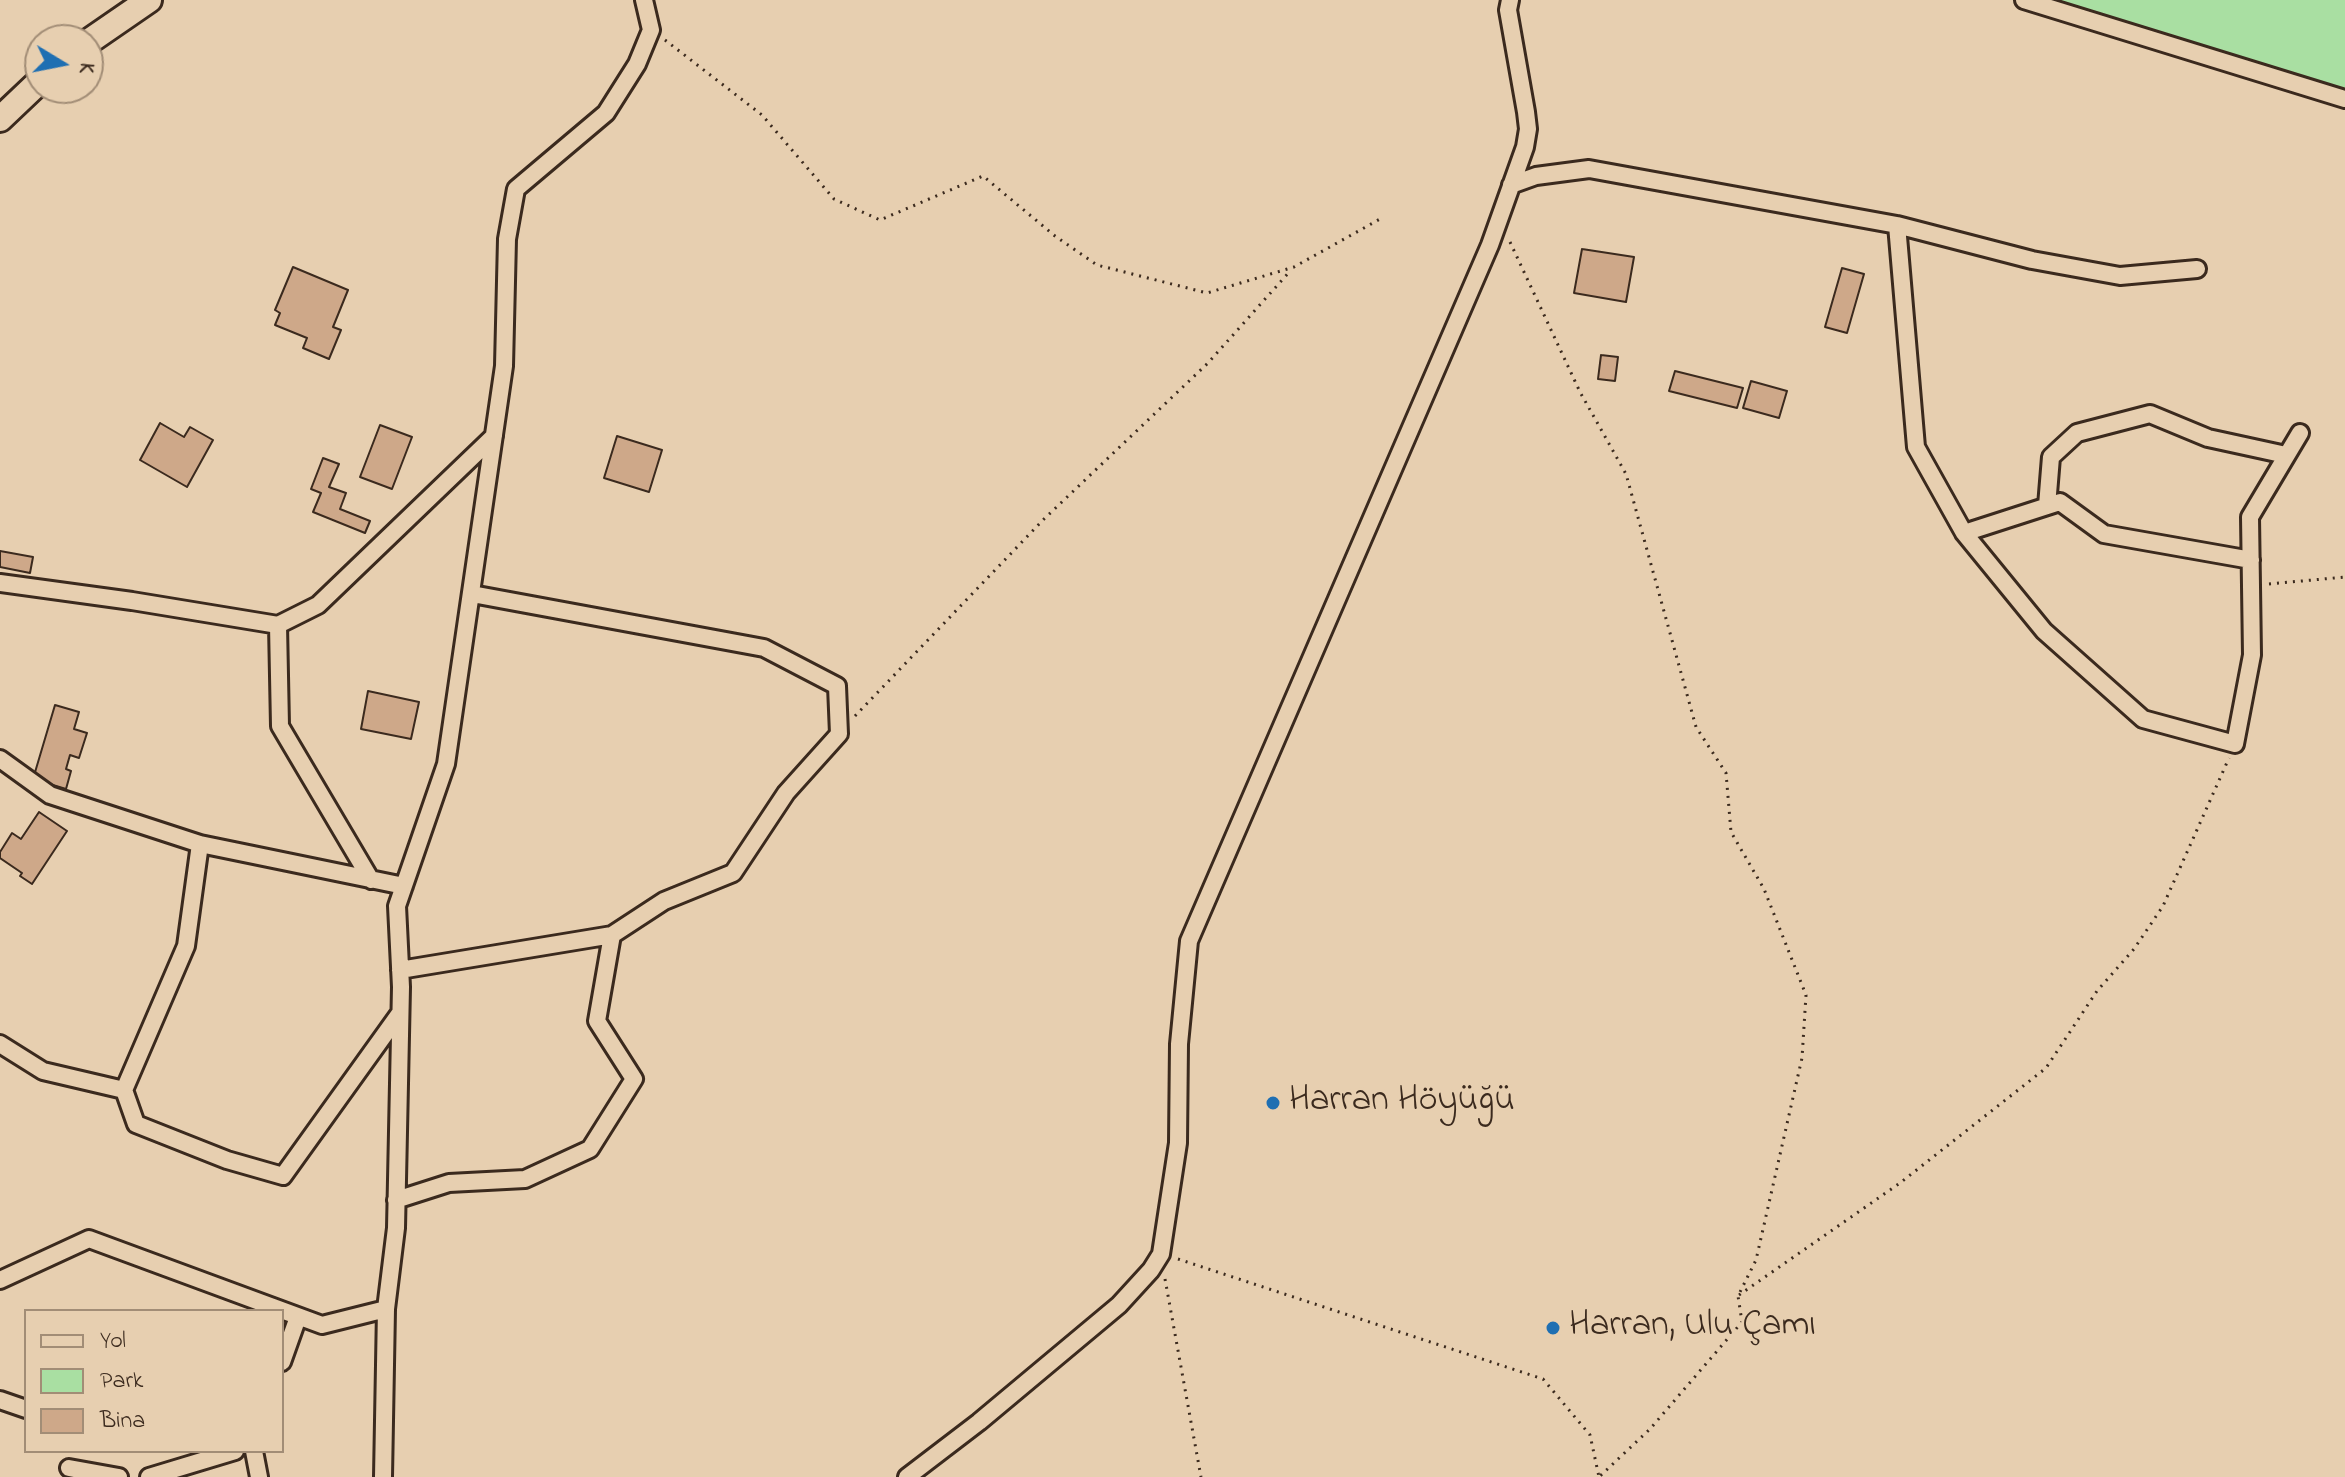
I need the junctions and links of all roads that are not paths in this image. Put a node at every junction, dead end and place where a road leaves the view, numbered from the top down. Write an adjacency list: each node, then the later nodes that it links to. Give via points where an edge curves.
1 (149, 0): 5 (main road)
2 (644, 0): 13 (street, via 651,30 606,113 516,189 507,239 504,366)
3 (1510, 0): 9 (street, via 1528,129)
4 (2024, 0): 7 (street)
5 (104, 31)
6 (24, 96): 8 (main road)
7 (2345, 99)
8 (0, 119)
9 (1511, 185): 10 (street, via 1589,169); 46 (street, via 1490,245 1189,941 1179,1044 1178,1143 1161,1254 1119,1305)
10 (1897, 225): 11 (street, via 2032,260 2120,276); 16 (street, via 1916,447)
11 (2197, 269)
12 (2300, 433): 14 (street)
13 (494, 436): 19 (street); 20 (street, via 318,605)
14 (2286, 455): 15 (street, via 2208,438 2150,414 2077,433 2051,457); 17 (street, via 2250,517)
15 (2047, 506): 16 (street); 17 (street, via 2060,502 2104,534)
16 (1964, 533): 17 (street, via 2044,631 2143,719 2235,744 2252,655)
17 (2251, 560)
18 (0, 583): 20 (street)
19 (472, 594): 24 (street, via 446,764); 25 (street, via 764,648 837,686 839,734 786,793 733,873 664,901)
20 (278, 625): 23 (street, via 280,726)
21 (0, 759): 22 (street, via 50,795)
22 (200, 844): 23 (street); 29 (street, via 186,946)
23 (371, 880): 24 (street)
24 (404, 886): 26 (street, via 397,906)
25 (612, 935): 26 (street); 30 (street, via 597,1021 634,1079 590,1149 525,1179 449,1183)
26 (400, 970): 27 (street)
27 (400, 1013): 29 (street, via 283,1176 136,1124); 30 (street)
28 (0, 1044): 29 (street, via 43,1071)
29 (124, 1090)
30 (396, 1200): 33 (street)
31 (0, 1280): 32 (street, via 89,1239)
32 (277, 1309)
33 (386, 1309): 35 (street, via 322,1325); 45 (street)
34 (284, 1312): 35 (street)
35 (298, 1317): 36 (street)
36 (284, 1356)
37 (0, 1400): 38 (street)
38 (24, 1408)
39 (228, 1453): 43 (street)
40 (254, 1453): 44 (street)
41 (68, 1465): 42 (street)
42 (119, 1477)
43 (149, 1477)
44 (259, 1477)
45 (383, 1477)
46 (907, 1477)

